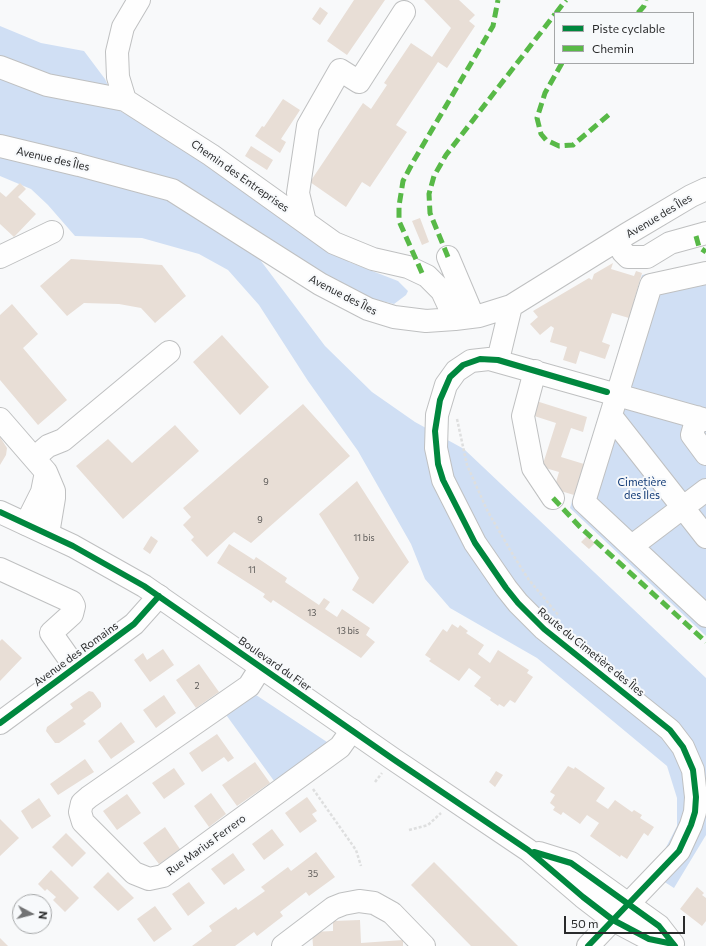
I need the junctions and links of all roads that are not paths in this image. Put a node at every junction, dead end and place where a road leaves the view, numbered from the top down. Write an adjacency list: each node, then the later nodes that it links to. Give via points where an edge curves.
1 (139, 0): 4 (street, via 123,27 117,52 118,77)
2 (404, 12): 7 (street, via 360,82 340,70 308,126 298,193)
3 (0, 67): 4 (street, Chemin des Entreprises, via 47,85)
4 (125, 100): 7 (street, Chemin des Entreprises, via 211,155)
5 (0, 146): 15 (street, Avenue des Îles, via 79,164 172,190 320,284 368,310 408,320)
6 (706, 189): 14 (street, Avenue des Îles, via 627,234)
7 (305, 222): 15 (street, Chemin des Entreprises, via 346,250 408,267 427,276)
8 (52, 232): 12 (street)
9 (706, 233): 10 (street, via 670,243 647,257 628,257)
10 (622, 252)
11 (448, 256): 15 (street)
12 (0, 257)
13 (706, 273): 19 (street, via 651,285)
14 (511, 306): 15 (street, Avenue des Îles); 17 (street)
15 (464, 318)
16 (170, 352): 24 (street, via 63,440 48,446)
17 (498, 360): 18 (street, Route du Cimetière des Îles); 42 (street, Route du Cimetière des Îles, via 480,359 463,365 450,378 440,400 436,448 438,464 449,493 476,543 518,603 544,629 670,730 683,747 693,770 695,812 686,839 670,862)
18 (535, 371): 19 (street, Route du Cimetière des Îles); 26 (street, via 523,416 533,468)
19 (612, 393): 20 (street, Route du Cimetière des Îles); 21 (street)
20 (700, 413): 23 (street, via 692,435)
21 (611, 416): 27 (street); 32 (street, via 584,502)
22 (0, 420): 24 (street)
23 (706, 454)
24 (40, 465): 29 (street, via 42,492); 30 (street, via 54,491)
25 (706, 490): 27 (street)
26 (553, 498)
27 (683, 508): 31 (street); 32 (street)
28 (0, 512): 29 (street, Boulevard du Fier)
29 (26, 524): 30 (street, Boulevard du Fier)
30 (48, 534): 34 (street, Boulevard du Fier)
31 (706, 538)
32 (632, 546): 35 (street)
33 (0, 569): 36 (street, via 72,602 72,614 51,633)
34 (159, 596): 36 (street, Avenue des Romains, via 139,620); 37 (street, Boulevard du Fier)
35 (706, 616)
36 (75, 667): 38 (street, Avenue des Romains)
37 (261, 667): 39 (street, Boulevard du Fier); 39 (street, Rue Marius Ferrero, via 248,686 85,800 80,808 83,822 134,873 144,878 162,876 340,747)
38 (0, 723)
39 (352, 730): 40 (street, Boulevard du Fier)
40 (528, 850): 41 (street, Boulevard du Fier); 42 (street, Boulevard du Fier, via 571,863)
41 (557, 874): 42 (street, Boulevard du Fier); 43 (street, Boulevard du Fier)
42 (628, 904): 43 (street, Route du Cimetière des Îles); 44 (street, Boulevard du Fier, via 659,926)
43 (613, 920): 44 (street, Boulevard du Fier, via 649,939); 47 (street, Route du Cimetière des Îles)
44 (673, 945)
45 (283, 946): 46 (street, via 333,908 359,901 374,903 392,913)
46 (424, 946)
47 (588, 946)

